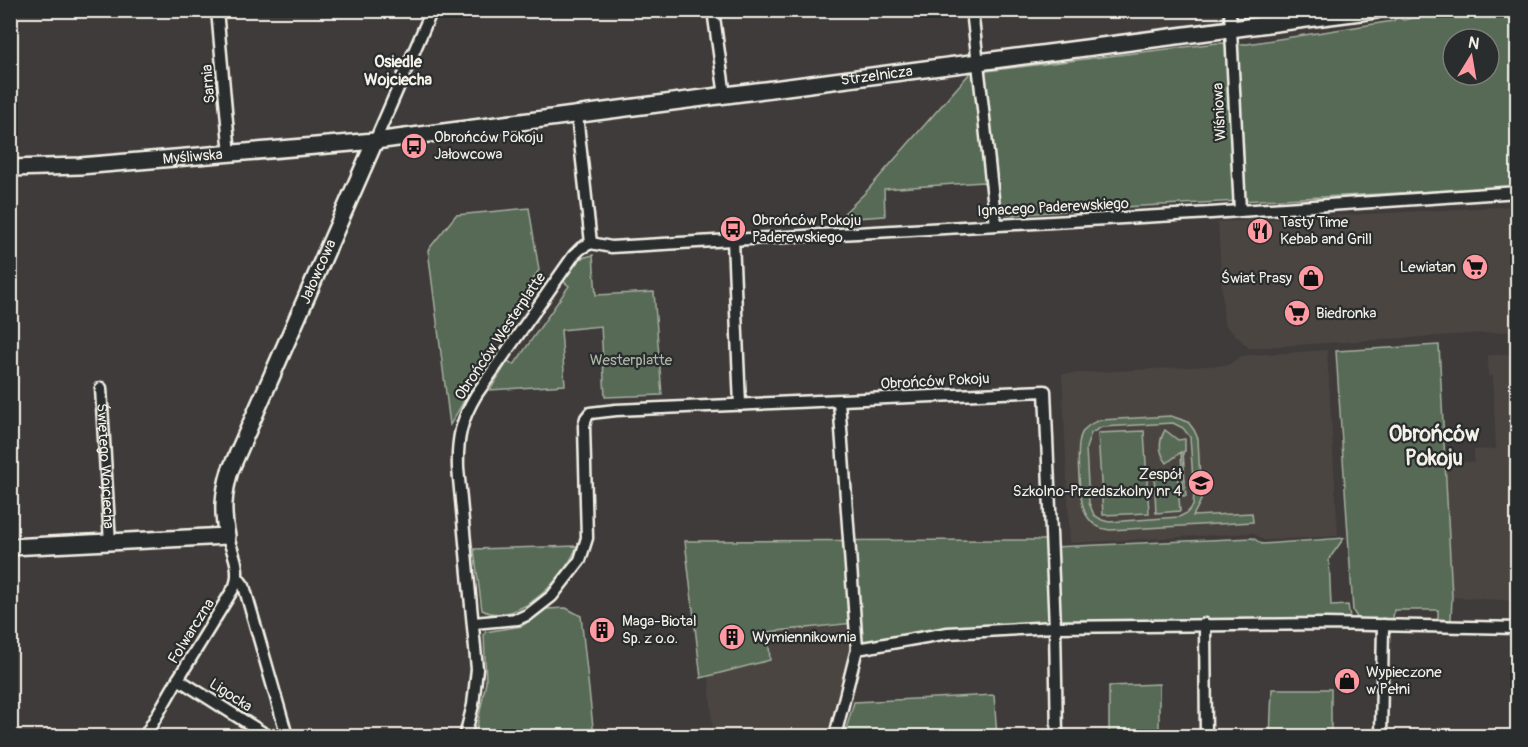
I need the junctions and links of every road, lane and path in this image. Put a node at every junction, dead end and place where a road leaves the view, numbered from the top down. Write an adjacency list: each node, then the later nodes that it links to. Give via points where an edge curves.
1 (217, 10): 12 (street, Sarnia)
2 (432, 10): 11 (street, Jałowcowa)
3 (713, 10): 9 (street)
4 (972, 10): 8 (street)
5 (1230, 10): 7 (street, Wiśniowa)
6 (1376, 10): 7 (street, Strzelnicza)
7 (1231, 30): 8 (street, Strzelnicza); 15 (street, Wiśniowa)
8 (979, 62): 9 (street, Strzelnicza); 16 (street)
9 (725, 96): 10 (street, Strzelnicza)
10 (576, 115): 11 (street, Strzelnicza); 18 (street)
11 (375, 141): 12 (street, Myśliwska); 22 (street, Jałowcowa, via 230,471 223,516)
12 (230, 155): 13 (street, Myśliwska)
13 (10, 168)
14 (1518, 192): 15 (street, Ignacego Paderewskiego)
15 (1240, 211): 16 (street, Ignacego Paderewskiego)
16 (996, 225): 17 (street, Ignacego Paderewskiego)
17 (733, 240): 18 (street, Ignacego Paderewskiego, via 611,247); 21 (street)
18 (591, 243): 26 (street, Obrońców Westerplatte, via 574,255 463,418 458,468)
19 (101, 388): 23 (street, Świętego Wojciecha)
20 (838, 401): 21 (street); 29 (street, Obrońców Pokoju, via 1045,392); 31 (street)
21 (740, 405): 26 (street, via 590,413 584,426 587,538 580,560 552,596 529,614 518,619)
22 (227, 536): 23 (street, Świętego Wojciecha); 25 (street)
23 (110, 543): 24 (street, Świętego Wojciecha)
24 (10, 547)
25 (238, 578): 32 (street, Folwarczna, via 231,596); 35 (street, via 244,586)
26 (474, 623): 36 (street, Obrońców Westerplatte, via 476,687)
27 (1205, 624): 28 (street); 29 (street); 39 (street)
28 (1383, 625): 30 (street); 40 (street)
29 (1055, 627): 31 (street, via 948,633); 38 (street, Obrońców Pokoju)
30 (1518, 628)
31 (857, 649): 37 (street)
32 (178, 679): 33 (street, Folwarczna); 34 (street, Ligocka)
33 (146, 736)
34 (268, 736)
35 (288, 736)
36 (465, 736)
37 (835, 736)
38 (1057, 736)
39 (1206, 736)
40 (1381, 736)

